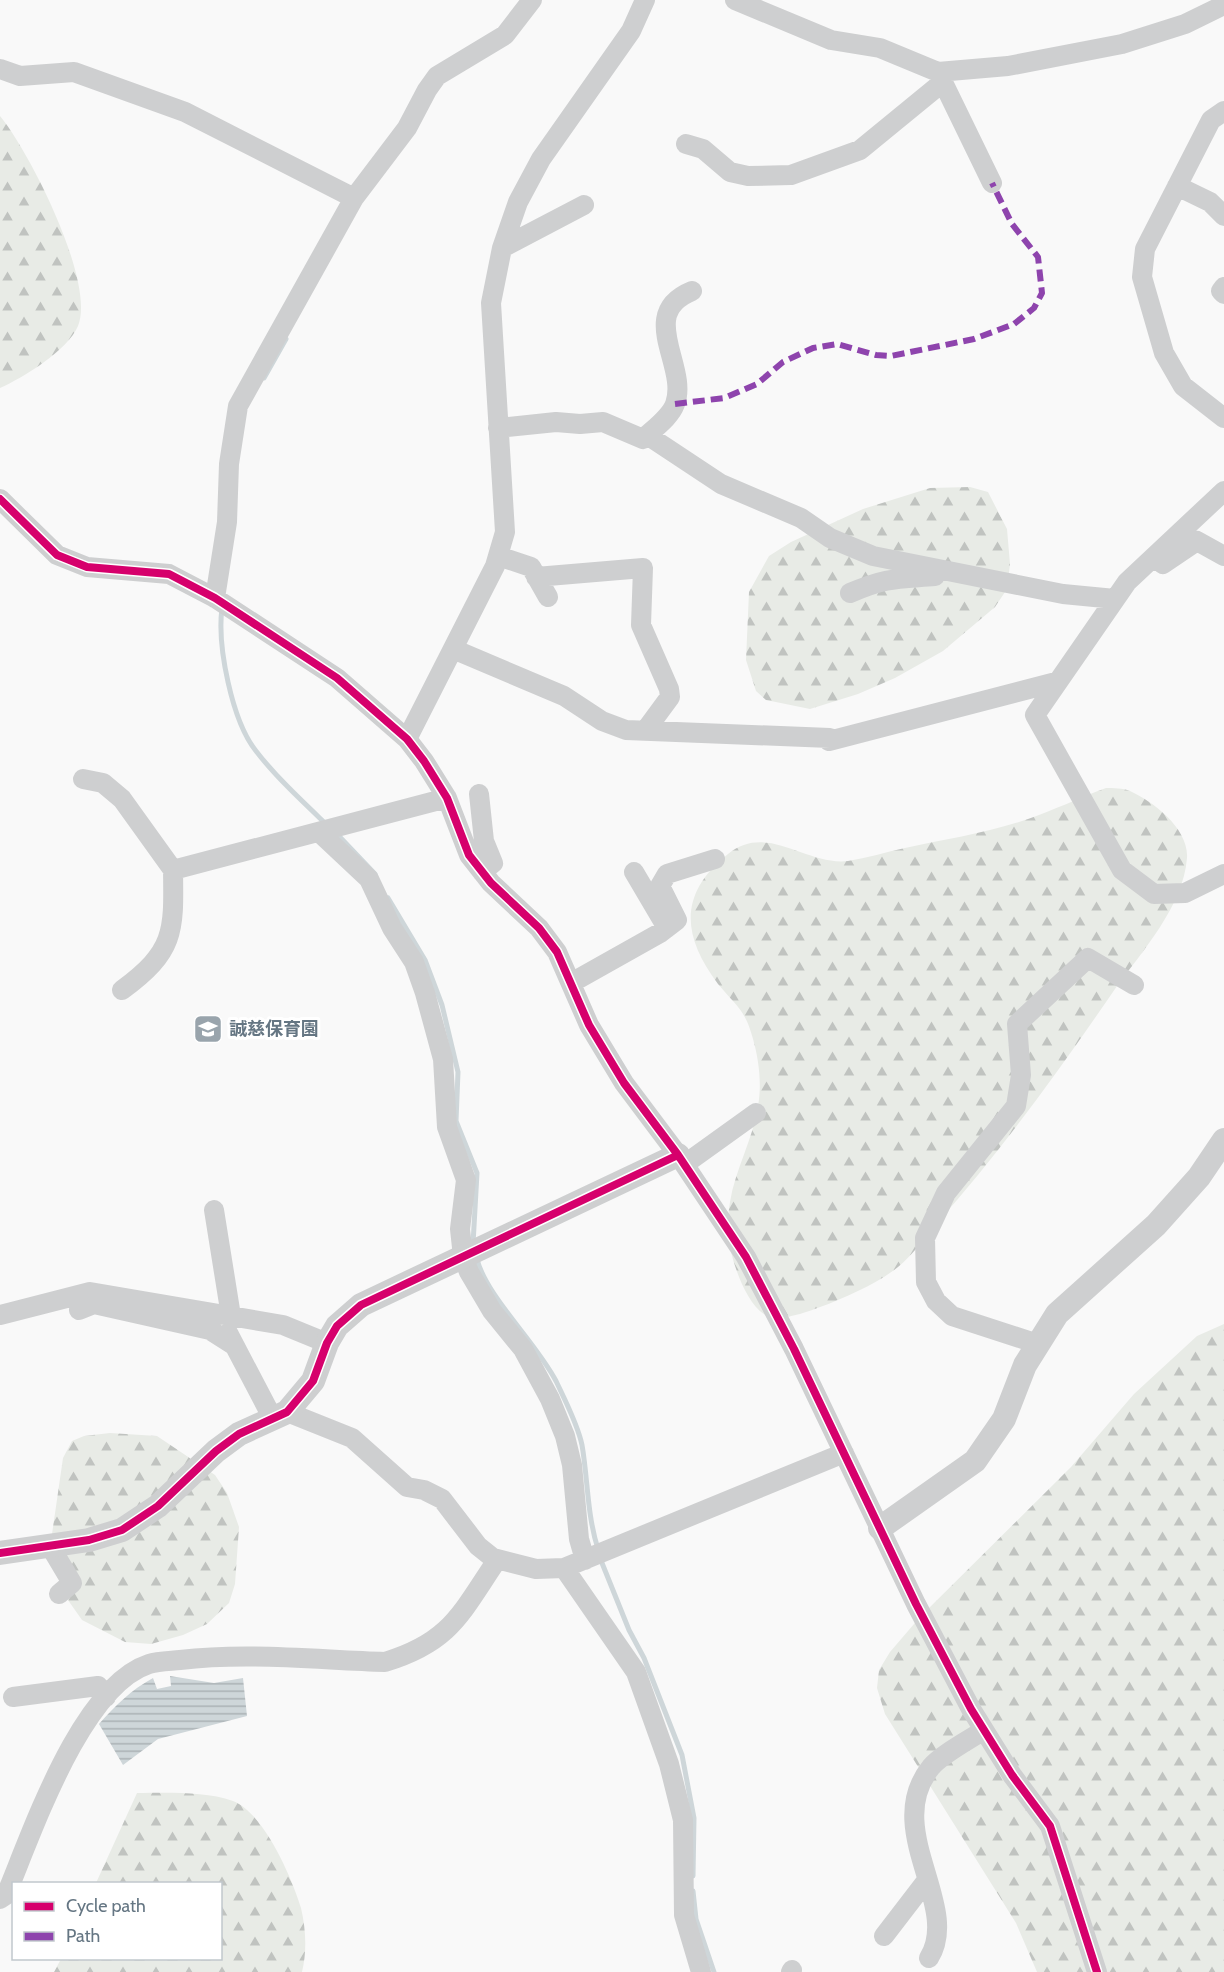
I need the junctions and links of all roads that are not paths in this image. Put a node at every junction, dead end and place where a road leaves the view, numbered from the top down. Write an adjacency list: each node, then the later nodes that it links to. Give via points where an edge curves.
1 (531, 0): 11 (street, via 505,35 437,76 407,128)
2 (645, 0): 14 (street, via 631,31 541,159 518,202)
3 (735, 0): 6 (street, via 831,40 880,48)
4 (1224, 5): 6 (street, via 1185,24 1122,44)
5 (0, 69): 11 (street, via 20,76 74,72 184,112)
6 (941, 77): 8 (street, via 860,150 791,175 748,176 730,172 703,149); 9 (street)
7 (1224, 111): 10 (street, via 1211,120)
8 (686, 144)
9 (992, 183)
10 (1177, 186): 13 (street, via 1210,202); 18 (street, via 1145,249 1142,277 1164,353 1183,386)
11 (354, 198): 30 (street, via 238,406)
12 (584, 205): 14 (street)
13 (1224, 216)
14 (502, 248): 19 (street, via 491,303)
15 (1224, 287): 17 (street)
16 (692, 291): 20 (street, via 673,303 664,322 677,386 675,404)
17 (1224, 294)
18 (1224, 418)
19 (498, 428): 20 (street, via 603,422 644,439); 23 (street, via 505,532)
20 (647, 435): 26 (street, via 721,484 801,518 830,538 873,556)
21 (1224, 491): 25 (street)
22 (0, 499): 30 (street, via 57,555 87,567 169,574)
23 (498, 556): 27 (street, via 531,567); 32 (street)
24 (1224, 556): 25 (street, via 1197,541 1163,564)
25 (1154, 557): 31 (street)
26 (955, 572): 28 (street, via 934,577 898,576); 31 (street, via 1063,594)
27 (536, 577): 29 (street); 34 (street, via 643,568 641,625 670,697)
28 (850, 593)
29 (548, 597)
30 (215, 598): 35 (street, via 337,678)
31 (1115, 599): 33 (street)
32 (453, 649): 34 (street, via 564,696 602,721 626,730); 35 (street)
33 (1056, 682): 34 (street, via 829,741 830,738); 44 (street, via 1035,715 1122,870 1154,894 1185,893)
34 (645, 731)
35 (407, 739): 38 (street)
36 (83, 778): 41 (street, via 103,783 122,799)
37 (479, 794): 42 (street, via 484,841 493,863)
38 (447, 798): 39 (street); 42 (street, via 470,855)
39 (320, 833): 41 (street); 53 (street, via 369,879 392,928 414,962 425,993 443,1059 447,1127 466,1180 460,1228)
40 (715, 859): 45 (street, via 667,874 660,886 677,920)
41 (173, 870): 48 (street, via 174,919 166,948 145,973)
42 (482, 872): 46 (street, via 539,928 557,952)
43 (634, 872): 45 (street)
44 (1224, 874)
45 (667, 928): 46 (street)
46 (571, 983): 51 (street, via 589,1025 624,1083)
47 (1134, 985): 59 (street, via 1088,958 1017,1024 1021,1075 1016,1106 946,1192 925,1238 926,1282 936,1301 952,1316)
48 (122, 990)
49 (756, 1113): 51 (street)
50 (1224, 1140): 59 (street, via 1199,1177 1156,1226 1057,1314)
51 (681, 1159): 53 (street); 61 (street, via 746,1257)
52 (214, 1210): 56 (street)
53 (463, 1257): 57 (street, via 361,1305 337,1326); 66 (street, via 492,1311 523,1348 565,1436)
54 (79, 1310): 58 (street, via 94,1304 210,1330)
55 (0, 1315): 56 (street, via 90,1292)
56 (227, 1315): 57 (street, via 283,1325); 58 (street)
57 (327, 1343): 60 (street, via 313,1381)
58 (232, 1344): 60 (street)
59 (1038, 1344): 62 (street, via 1025,1365 1004,1419 975,1461)
60 (280, 1415): 63 (street, via 239,1434 158,1506 122,1530); 65 (street, via 352,1438 407,1487 442,1499 478,1546)
61 (844, 1453): 62 (street); 66 (street)
62 (880, 1528): 71 (street)
63 (50, 1546): 64 (street); 68 (street, via 72,1583)
64 (0, 1553)
65 (497, 1560): 67 (street, via 536,1569); 70 (street, via 452,1625 432,1644 409,1655 385,1662 211,1656 148,1664 120,1681)
66 (585, 1560): 67 (street)
67 (564, 1568): 76 (street, via 636,1672 669,1764 683,1820 684,1915)
68 (59, 1594)
69 (13, 1697): 70 (street, via 98,1686)
70 (106, 1697): 73 (street, via 73,1741 6,1895)
71 (984, 1730): 72 (street, via 932,1766 918,1790 913,1811); 77 (street, via 1050,1826)
72 (927, 1880): 74 (street); 75 (street, via 937,1923 936,1946)
73 (0, 1899)
74 (884, 1936)
75 (929, 1958)
76 (701, 1972)
77 (1097, 1972)

